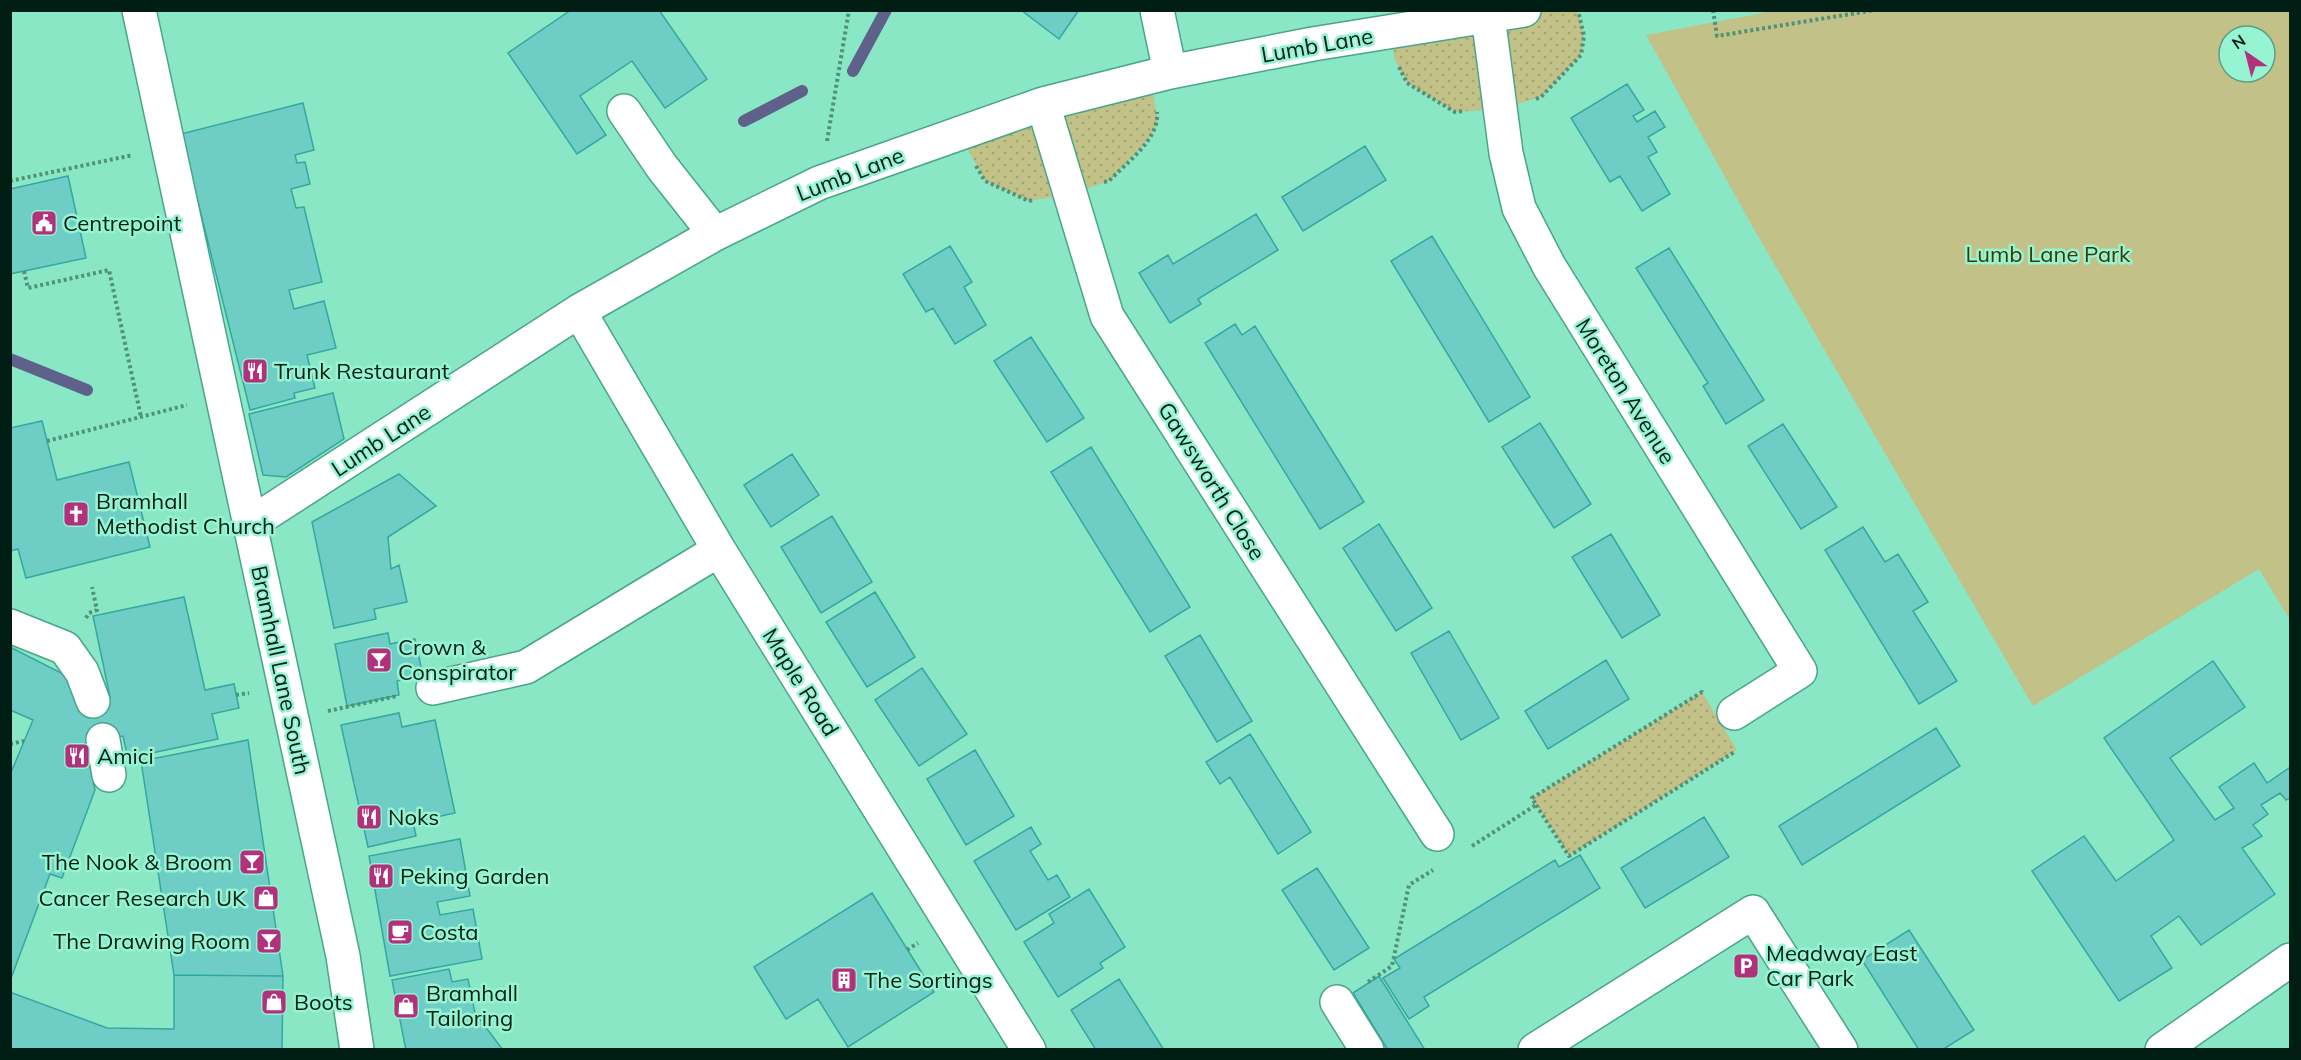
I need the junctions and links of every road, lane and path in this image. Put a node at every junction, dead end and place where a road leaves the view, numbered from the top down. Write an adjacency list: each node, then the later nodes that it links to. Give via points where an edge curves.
1 (139, 10): 11 (street, Bramhall Lane South)
2 (849, 10): 13 (path)
3 (1157, 10): 8 (street)
4 (1524, 10): 7 (street, Lumb Lane)
5 (1713, 10): 6 (path, via 1717,36)
6 (1875, 10)
7 (1488, 16): 8 (street, Lumb Lane); 26 (street, Moreton Avenue, via 1506,153 1519,208 1549,266 1800,671)
8 (1170, 72): 9 (street, Lumb Lane)
9 (1043, 104): 13 (street, Lumb Lane); 32 (street, Gawsworth Close, via 1107,316)
10 (624, 111): 14 (street)
11 (169, 147): 12 (path); 17 (street, Bramhall Lane South)
12 (10, 182)
13 (819, 183): 14 (street, Lumb Lane)
14 (715, 234): 16 (street, Lumb Lane)
15 (24, 271): 18 (path, via 28,288 109,270)
16 (579, 311): 20 (street, Lumb Lane); 21 (street, Maple Road)
17 (222, 396): 18 (path); 20 (street, Bramhall Lane South)
18 (141, 417): 19 (path)
19 (47, 441)
20 (250, 524): 25 (street, Bramhall Lane South)
21 (719, 550): 23 (street, via 526,667); 38 (street, Maple Road)
22 (10, 626): 24 (street, via 65,648 82,672)
23 (433, 688): 25 (path)
24 (93, 701)
25 (292, 719): 37 (street, Bramhall Lane South, via 343,956)
26 (1725, 719): 31 (path, via 1702,692 1532,798); 31 (path, via 1737,750 1569,856)
27 (103, 740): 30 (street)
28 (24, 741): 29 (path)
29 (10, 744)
30 (110, 775)
31 (1536, 805): 33 (path)
32 (1437, 834)
33 (1468, 848)
34 (1438, 867): 36 (path, via 1409,885 1392,966)
35 (2290, 960): 42 (street)
36 (1337, 1002): 39 (street)
37 (357, 1050)
38 (1029, 1050)
39 (1367, 1050)
40 (1535, 1050): 41 (street, via 1754,912)
41 (1841, 1050)
42 (2162, 1050)

